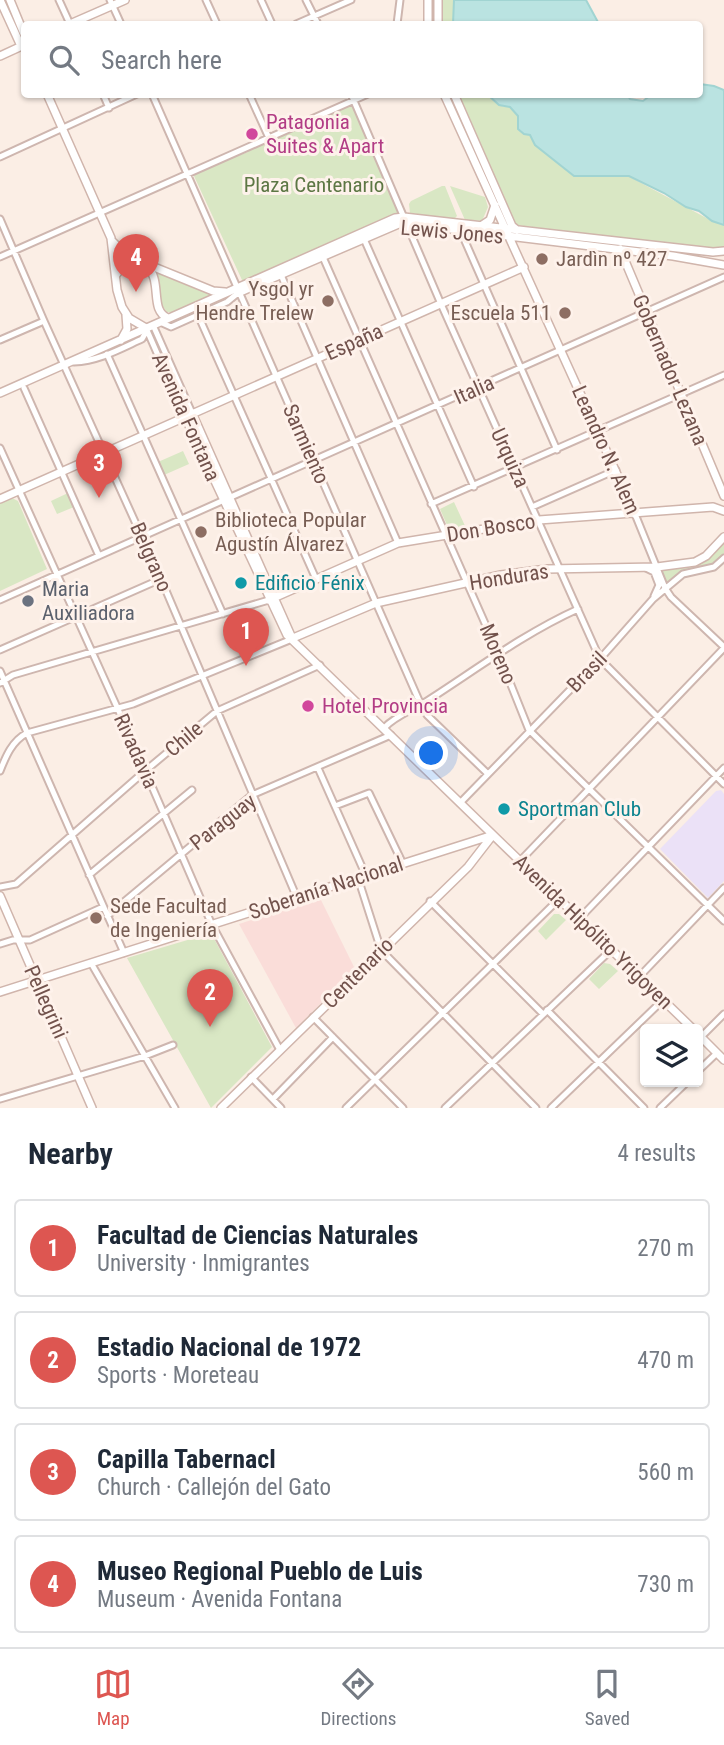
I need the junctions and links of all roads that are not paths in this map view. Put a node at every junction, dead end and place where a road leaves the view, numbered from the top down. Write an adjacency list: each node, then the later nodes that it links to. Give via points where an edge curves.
1 (0, 0): 25 (street)
2 (10, 0): 24 (street)
3 (59, 0): 14 (street)
4 (125, 0): 12 (street)
5 (206, 0): 17 (street)
6 (261, 0): 18 (street)
7 (306, 0): 13 (street)
8 (352, 0): 13 (street)
9 (400, 0): 21 (street)
10 (428, 0): 22 (street)
11 (438, 0): 23 (street)
12 (112, 3): 15 (street); 16 (street)
13 (314, 17): 19 (street); 20 (street)
14 (69, 21)
15 (76, 21)
16 (120, 21)
17 (216, 21)
18 (271, 21)
19 (304, 21)
20 (316, 21)
21 (397, 21)
22 (428, 21)
23 (438, 21)
24 (21, 27)
25 (21, 42)
26 (21, 47): 27 (street)
27 (0, 56)
28 (49, 98): 38 (street)
29 (105, 98): 37 (street)
30 (129, 98): 37 (street)
31 (154, 98): 41 (street, Sarmiento)
32 (251, 98): 39 (street)
33 (351, 98): 39 (street)
34 (353, 98): 45 (street, Urquiza)
35 (446, 98): 42 (street)
36 (456, 98): 48 (street)
37 (109, 108): 38 (street)
38 (63, 129): 40 (street); 43 (street)
39 (269, 138): 41 (street)
40 (0, 156)
41 (187, 174): 43 (street); 65 (street, Sarmiento)
42 (493, 200): 46 (street, via 490,220); 47 (street, Leandro N. Alem)
43 (99, 211): 51 (street); 54 (street)
44 (0, 219): 54 (street, Belgrano)
45 (405, 220): 46 (street, Lewis Jones); 49 (street, Lewis Jones); 52 (street, Lewis Jones); 56 (street, Lewis Jones); 67 (street, Urquiza)
46 (479, 227): 47 (street, Lewis Jones)
47 (506, 229): 48 (street, Lewis Jones); 50 (street, Leandro N. Alem)
48 (517, 231): 53 (street, Lewis Jones)
49 (461, 232): 50 (street, Lewis Jones); 64 (street)
50 (510, 237): 53 (street, Lewis Jones); 60 (street, Leandro N. Alem)
51 (111, 238): 58 (street, via 123,252); 61 (street)
52 (364, 239): 56 (street, Lewis Jones); 73 (street)
53 (619, 246): 55 (street, Lewis Jones); 59 (street, Lewis Jones); 68 (street, Gobernador Lezana)
54 (15, 250): 57 (street); 72 (street, Belgrano)
55 (724, 252): 59 (street)
56 (322, 254): 62 (street, Lewis Jones); 65 (street, Lewis Jones); 76 (street, Moreno)
57 (0, 257)
58 (143, 262): 61 (street, via 127,262); 65 (street, via 213,290); 71 (street, Avenida Fontana, via 155,279 158,308)
59 (724, 264)
60 (524, 267): 64 (street, España); 78 (street, Leandro N. Alem)
61 (116, 275): 69 (street)
62 (281, 275): 65 (street, Lewis Jones); 80 (street)
63 (724, 277): 68 (street, Italia)
64 (484, 285): 67 (street, España); 82 (street)
65 (235, 291): 66 (street, Lewis Jones); 70 (street, Lewis Jones, via 227,302); 84 (street, Sarmiento)
66 (202, 304): 70 (street); 71 (street, Lewis Jones)
67 (441, 304): 73 (street, España); 86 (street, Urquiza)
68 (646, 312): 78 (street, Italia); 88 (street, Gobernador Lezana)
69 (126, 314): 74 (street, Avenida Fontana, via 133,322); 77 (street, via 127,329)
70 (198, 315): 74 (street, Lewis Jones, via 171,327); 87 (street)
71 (168, 318): 74 (street, Lewis Jones)
72 (44, 321): 75 (street); 81 (street, Belgrano)
73 (401, 321): 76 (street, España); 90 (street)
74 (153, 325): 77 (street); 79 (street, via 142,339); 91 (street, Avenida Fontana)
75 (0, 340)
76 (359, 340): 80 (street, España); 92 (street, Moreno)
77 (118, 341): 79 (street); 81 (street)
78 (562, 351): 82 (street, Italia); 93 (street, Leandro N. Alem)
79 (109, 353): 81 (street); 94 (street)
80 (318, 358): 84 (street, España); 95 (street)
81 (67, 365): 85 (street); 89 (street); 98 (street, Belgrano)
82 (521, 368): 86 (street, Italia); 97 (street)
83 (724, 375): 88 (street)
84 (275, 377): 87 (street, España); 99 (street, Sarmiento)
85 (24, 388): 89 (street); 102 (street)
86 (478, 388): 90 (street, Italia); 100 (street, Urquiza)
87 (234, 395): 91 (street, España); 103 (street)
88 (680, 395): 93 (street); 106 (street, Gobernador Lezana)
89 (0, 396)
90 (439, 405): 92 (street, Italia); 104 (street)
91 (188, 415): 94 (street, España); 108 (street, Avenida Fontana)
92 (398, 424): 95 (street, Italia); 109 (street, Moreno)
93 (599, 431): 97 (street); 101 (street, Leandro N. Alem)
94 (143, 435): 98 (street, España); 114 (street)
95 (355, 443): 99 (street, Italia); 119 (street)
96 (0, 448): 105 (street, Rivadavia)
97 (557, 450): 100 (street)
98 (104, 453): 102 (street, España); 117 (street, Belgrano)
99 (314, 461): 103 (street, Italia); 122 (street, Sarmiento)
100 (514, 468): 104 (street); 110 (street, Urquiza)
101 (616, 470): 110 (street); 113 (street, Leandro N. Alem)
102 (61, 472): 105 (street, España); 120 (street)
103 (272, 480): 108 (street, Italia); 128 (street)
104 (474, 486): 109 (street)
105 (18, 491): 107 (street, España); 126 (street, Rivadavia)
106 (723, 492): 111 (street)
107 (0, 499)
108 (227, 500): 114 (street, Italia); 131 (street, Avenida Fontana)
109 (431, 504): 116 (street, Moreno)
110 (533, 507): 115 (street, Urquiza)
111 (713, 507): 112 (street, Don Bosco); 113 (street, Don Bosco)
112 (724, 511)
113 (635, 514): 115 (street, Don Bosco); 124 (street, Leandro N. Alem)
114 (181, 520): 117 (street, Italia); 136 (street)
115 (539, 520): 116 (street, Don Bosco); 125 (street, Urquiza)
116 (444, 535): 119 (street, Don Bosco); 129 (street, Moreno)
117 (142, 537): 120 (street, Italia); 127 (street, Belgrano)
118 (724, 537): 124 (street, Honduras, via 701,559)
119 (398, 543): 122 (street, Don Bosco)
120 (99, 556): 126 (street, Italia)
121 (724, 558): 130 (street, Brasil, via 714,567 683,574)
122 (357, 561): 128 (street, Don Bosco); 134 (street, Sarmiento)
123 (646, 568): 124 (street, Honduras); 125 (street, Honduras); 132 (street, via 654,572 659,585)
124 (657, 568): 130 (street, Leandro N. Alem)
125 (560, 569): 129 (street, Honduras, via 527,570); 135 (street, Urquiza)
126 (57, 575): 133 (street, Italia); 137 (street, Rivadavia)
127 (161, 579): 137 (street); 138 (street, Belgrano)
128 (316, 579): 131 (street, Don Bosco)
129 (466, 583): 134 (street, Honduras); 143 (street, Moreno)
130 (665, 588): 132 (street, Brasil); 140 (street, Leandro N. Alem)
131 (272, 599): 136 (street); 139 (street, Avenida Fontana, via 284,631)
132 (653, 599): 144 (street, Brasil)
133 (0, 600)
134 (376, 603): 139 (street, Honduras); 149 (street, Sarmiento)
135 (578, 609): 143 (street); 144 (street, Urquiza)
136 (223, 614): 138 (street)
137 (76, 617): 141 (street); 142 (street, Rivadavia)
138 (181, 627): 142 (street); 147 (street, Belgrano)
139 (293, 638): 145 (street, Avenida Fontana); 147 (street)
140 (724, 648): 152 (street)
141 (0, 650)
142 (93, 652): 148 (street); 150 (street, Rivadavia)
143 (499, 655): 149 (street); 154 (street, Moreno)
144 (600, 659): 152 (street, Urquiza); 154 (street, Brasil)
145 (320, 665): 151 (street, Chile); 153 (street, Avenida Fontana)
146 (0, 671): 148 (street)
147 (203, 677): 150 (street); 151 (street, Belgrano)
148 (2, 681): 155 (street)
149 (421, 705): 153 (street); 161 (street, Sarmiento)
150 (118, 709): 155 (street); 160 (street, Rivadavia)
151 (217, 711): 160 (street, Chile); 166 (street, Belgrano)
152 (657, 719): 162 (street, Urquiza); 164 (street)
153 (384, 728): 156 (street, Avenida Fontana)
154 (529, 730): 161 (street, Brasil); 164 (street, Moreno)
155 (27, 733): 159 (street, via 8,752); 170 (street)
156 (391, 735): 157 (street, Paraguay); 167 (street, Avenida Fontana)
157 (318, 768): 166 (street, Paraguay); 168 (street)
158 (724, 768): 162 (street)
159 (0, 771)
160 (145, 771): 169 (street, Rivadavia); 170 (street, Chile)
161 (488, 774): 167 (street, Brasil)
162 (716, 776): 163 (street, Urquiza); 172 (street)
163 (724, 784)
164 (589, 788): 172 (street, Moreno); 174 (street)
165 (192, 790): 169 (street)
166 (252, 795): 173 (street, Paraguay); 181 (street, Belgrano)
167 (460, 803): 171 (street, Avenida Fontana)
168 (335, 806): 175 (street, via 369,793); 177 (street)
169 (164, 813): 173 (street, Rivadavia); 176 (street)
170 (72, 835): 176 (street); 178 (street, Chile, via 16,884)
171 (493, 835): 174 (street, Avenida Hipólito Yrigoyen); 175 (street, Soberanía Nacional); 183 (street, Centenario, via 468,867)
172 (648, 847): 184 (street, Moreno); 187 (street)
173 (182, 855): 186 (street, Paraguay); 189 (street, Rivadavia)
174 (520, 861): 182 (street, Avenida Hipólito Yrigoyen)
175 (403, 864): 177 (street, Soberanía Nacional)
176 (89, 875): 185 (street)
177 (362, 877): 181 (street, Soberanía Nacional); 192 (street)
178 (0, 887)
179 (724, 888): 184 (street)
180 (0, 896): 190 (street, Pellegrini)
181 (297, 898): 189 (street, Soberanía Nacional)
182 (559, 899): 187 (street, Avenida Hipólito Yrigoyen); 196 (street)
183 (430, 901): 192 (street, Centenario); 196 (street)
184 (708, 905): 188 (street, Moreno); 197 (street)
185 (103, 906): 186 (street); 190 (street, via 30,940)
186 (107, 916): 194 (street)
187 (579, 919): 193 (street, Avenida Hipólito Yrigoyen)
188 (724, 921)
189 (212, 925): 194 (street, Soberanía Nacional); 210 (street, Rivadavia)
190 (18, 940): 191 (street); 198 (street, Pellegrini)
191 (0, 944)
192 (381, 950): 202 (street); 204 (street, Centenario)
193 (611, 950): 197 (street, Avenida Hipólito Yrigoyen); 201 (street)
194 (124, 953): 195 (street, Soberanía Nacional)
195 (91, 963): 198 (street, Soberanía Nacional); 212 (street)
196 (493, 964): 201 (street); 202 (street)
197 (639, 977): 200 (street, Avenida Hipólito Yrigoyen)
198 (36, 981): 199 (street, Soberanía Nacional); 217 (street, Pellegrini)
199 (0, 992)
200 (663, 1000): 205 (street, Avenida Hipólito Yrigoyen); 215 (street)
201 (545, 1012): 214 (street); 215 (street)
202 (443, 1013): 214 (street); 219 (street)
203 (724, 1013): 206 (street)
204 (313, 1017): 207 (street); 210 (street, Centenario)
205 (688, 1024)
206 (703, 1032)
207 (333, 1037): 219 (street); 222 (street)
208 (703, 1040): 211 (street)
209 (173, 1045): 212 (street)
210 (280, 1050): 218 (street, Centenario)
211 (717, 1053): 213 (street); 216 (street)
212 (145, 1056): 217 (street); 224 (street)
213 (724, 1060)
214 (491, 1063): 229 (street); 230 (street)
215 (598, 1063): 231 (street); 232 (street)
216 (703, 1066)
217 (79, 1075): 221 (street); 223 (street, Pellegrini)
218 (251, 1077): 222 (street); 225 (street, Centenario)
219 (375, 1079): 227 (street); 228 (street)
220 (682, 1087): 233 (street)
221 (0, 1099)
222 (272, 1100): 226 (street)
223 (92, 1108)
224 (175, 1108)
225 (220, 1108)
226 (281, 1108)
227 (346, 1108)
228 (403, 1108)
229 (445, 1108)
230 (536, 1108)
231 (551, 1108)
232 (644, 1108)
233 (660, 1108)

